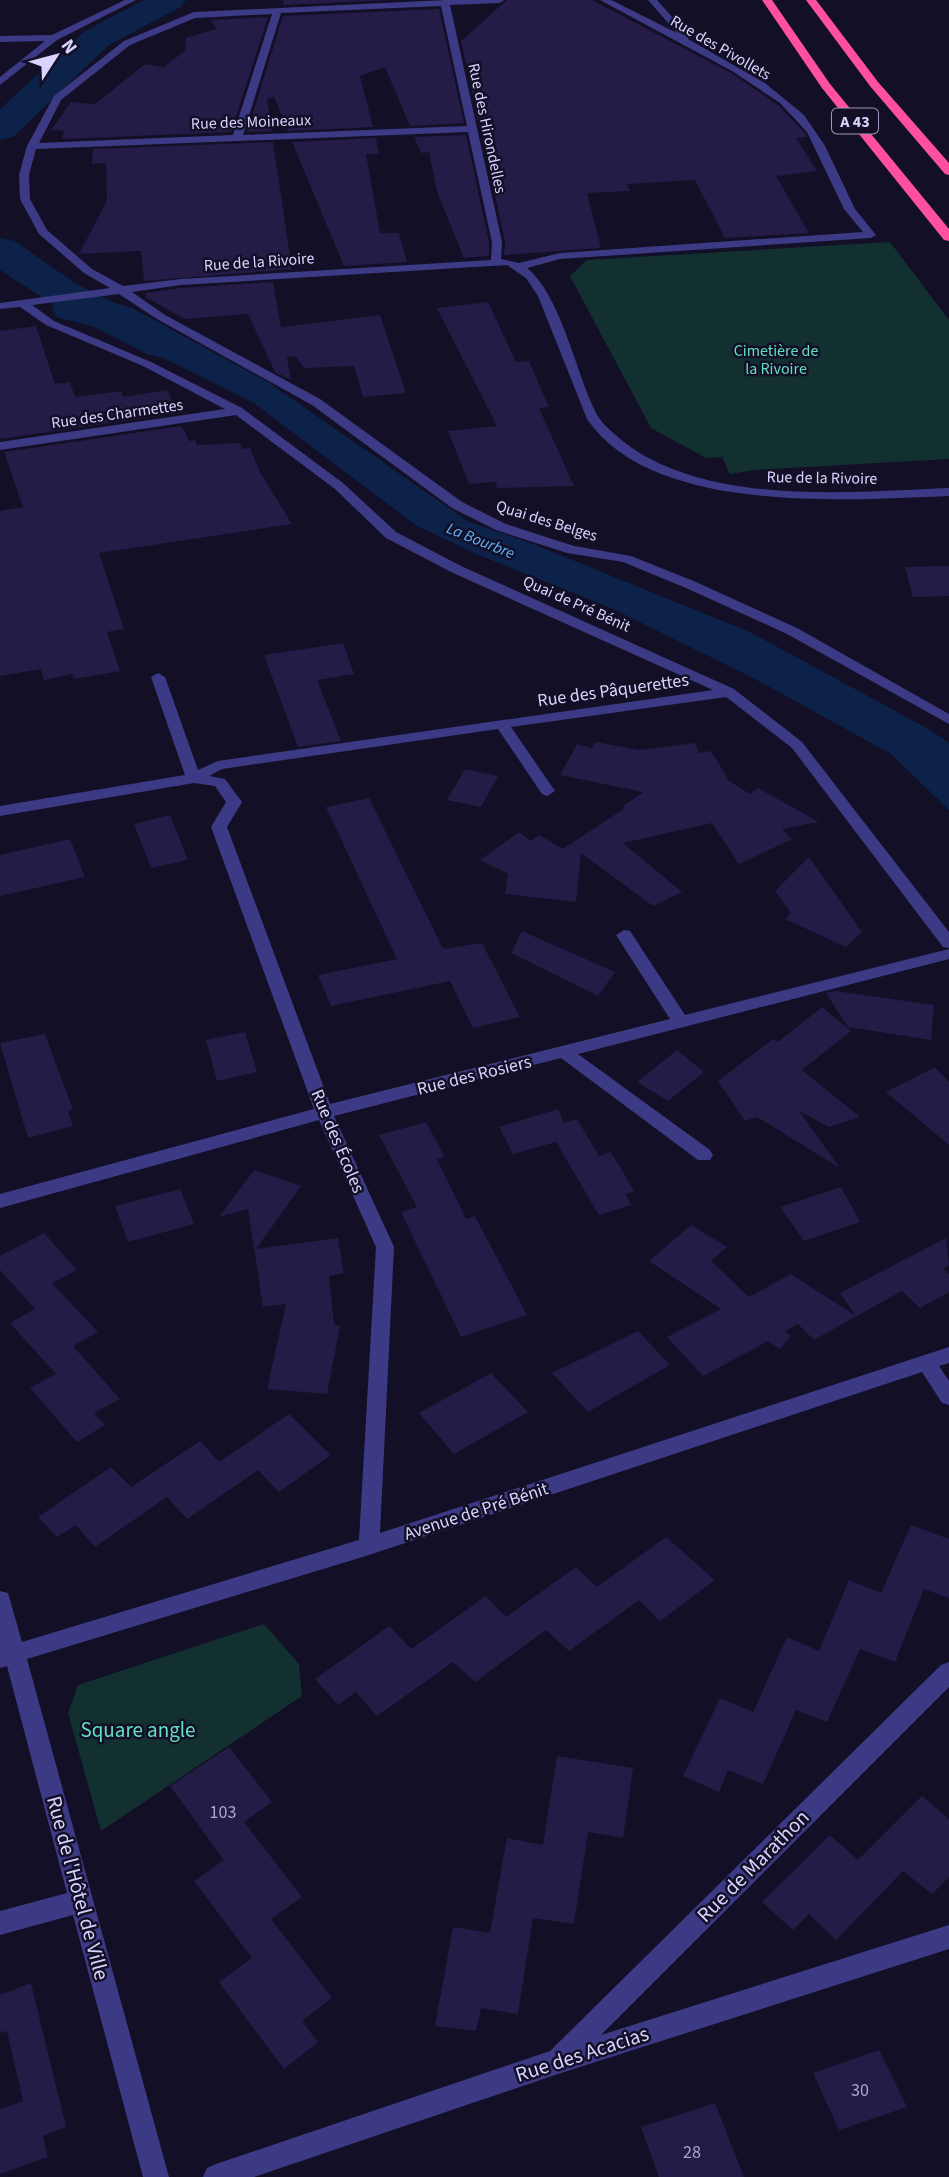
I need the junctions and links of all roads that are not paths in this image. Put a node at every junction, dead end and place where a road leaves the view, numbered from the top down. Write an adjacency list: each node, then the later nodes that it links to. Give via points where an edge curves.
1 (132, 0): 11 (street)
2 (209, 0): 10 (street)
3 (500, 0): 8 (street)
4 (604, 0): 13 (street, Rue des Pivollets)
5 (652, 0): 13 (street)
6 (767, 0): 19 (highway, A 43, via 826,86)
7 (811, 0): 18 (highway, A 43, via 874,84)
8 (445, 3): 9 (street); 15 (street, Rue des Hirondelles)
9 (278, 9): 10 (street); 16 (street)
10 (194, 15): 17 (street, Quai des Belges, via 127,43 73,82 57,98)
11 (54, 37): 12 (street); 14 (street)
12 (0, 39)
13 (701, 51): 20 (street, Rue des Pivollets, via 801,116 822,148 855,222 871,235)
14 (0, 82)
15 (472, 129): 16 (street, Rue des Moineaux); 21 (street, Rue des Hirondelles, via 497,242)
16 (237, 138): 17 (street, Rue des Moineaux)
17 (32, 146): 23 (street, Quai des Belges, via 24,175 25,199 43,232)
18 (949, 171)
19 (949, 237)
20 (864, 238): 22 (street, Rue de la Rivoire, via 560,256)
21 (496, 260): 22 (street, Rue de la Rivoire); 23 (street, Rue de la Rivoire)
22 (520, 266): 28 (street, Rue de la Rivoire, via 536,278 597,425 659,469 732,487 800,495)
23 (113, 291): 24 (street, Rue de la Rivoire); 31 (street, Quai des Belges, via 316,402 457,505 501,527 572,550 626,559 691,585 792,631)
24 (28, 302): 25 (street, Rue de la Rivoire); 26 (street, Quai de Pré Bénit, via 50,323 147,364)
25 (0, 306)
26 (238, 411): 27 (street, Rue des Charmettes); 30 (street, Quai de Pré Bénit, via 339,486 391,535)
27 (0, 446)
28 (949, 492)
29 (158, 677): 33 (street)
30 (729, 692): 32 (street, Rue des Pâquerettes); 37 (street, Quai de Pré Bénit, via 797,745)
31 (949, 720)
32 (503, 726): 33 (street, Rue des Pâquerettes, via 218,765); 34 (street)
33 (194, 778): 35 (street); 41 (street, Rue des Écoles, via 220,782 234,802 219,827)
34 (547, 791)
35 (0, 811)
36 (624, 935): 39 (street)
37 (949, 943)
38 (949, 954): 39 (street, Rue des Rosiers)
39 (681, 1022): 40 (street, Rue des Rosiers)
40 (564, 1052): 41 (street, Rue des Rosiers); 42 (street)
41 (324, 1112): 43 (street, Rue des Rosiers); 47 (street, Rue des Écoles, via 385,1247)
42 (704, 1155)
43 (0, 1201)
44 (949, 1355): 45 (street, Avenue de Pré Bénit)
45 (926, 1362): 46 (street); 47 (street, Avenue de Pré Bénit)
46 (949, 1397)
47 (369, 1546): 49 (street, Avenue de Pré Bénit)
48 (0, 1600): 49 (street, Rue de l'Hôtel de Ville)
49 (8, 1656): 51 (street, Rue de l'Hôtel de Ville)
50 (949, 1672): 54 (street, Rue de Marathon)
51 (81, 1901): 52 (street); 55 (street, Rue de l'Hôtel de Ville)
52 (0, 1923)
53 (949, 1937): 54 (street, Rue des Acacias)
54 (558, 2061): 56 (street, Rue des Acacias)
55 (156, 2177)
56 (216, 2177)

